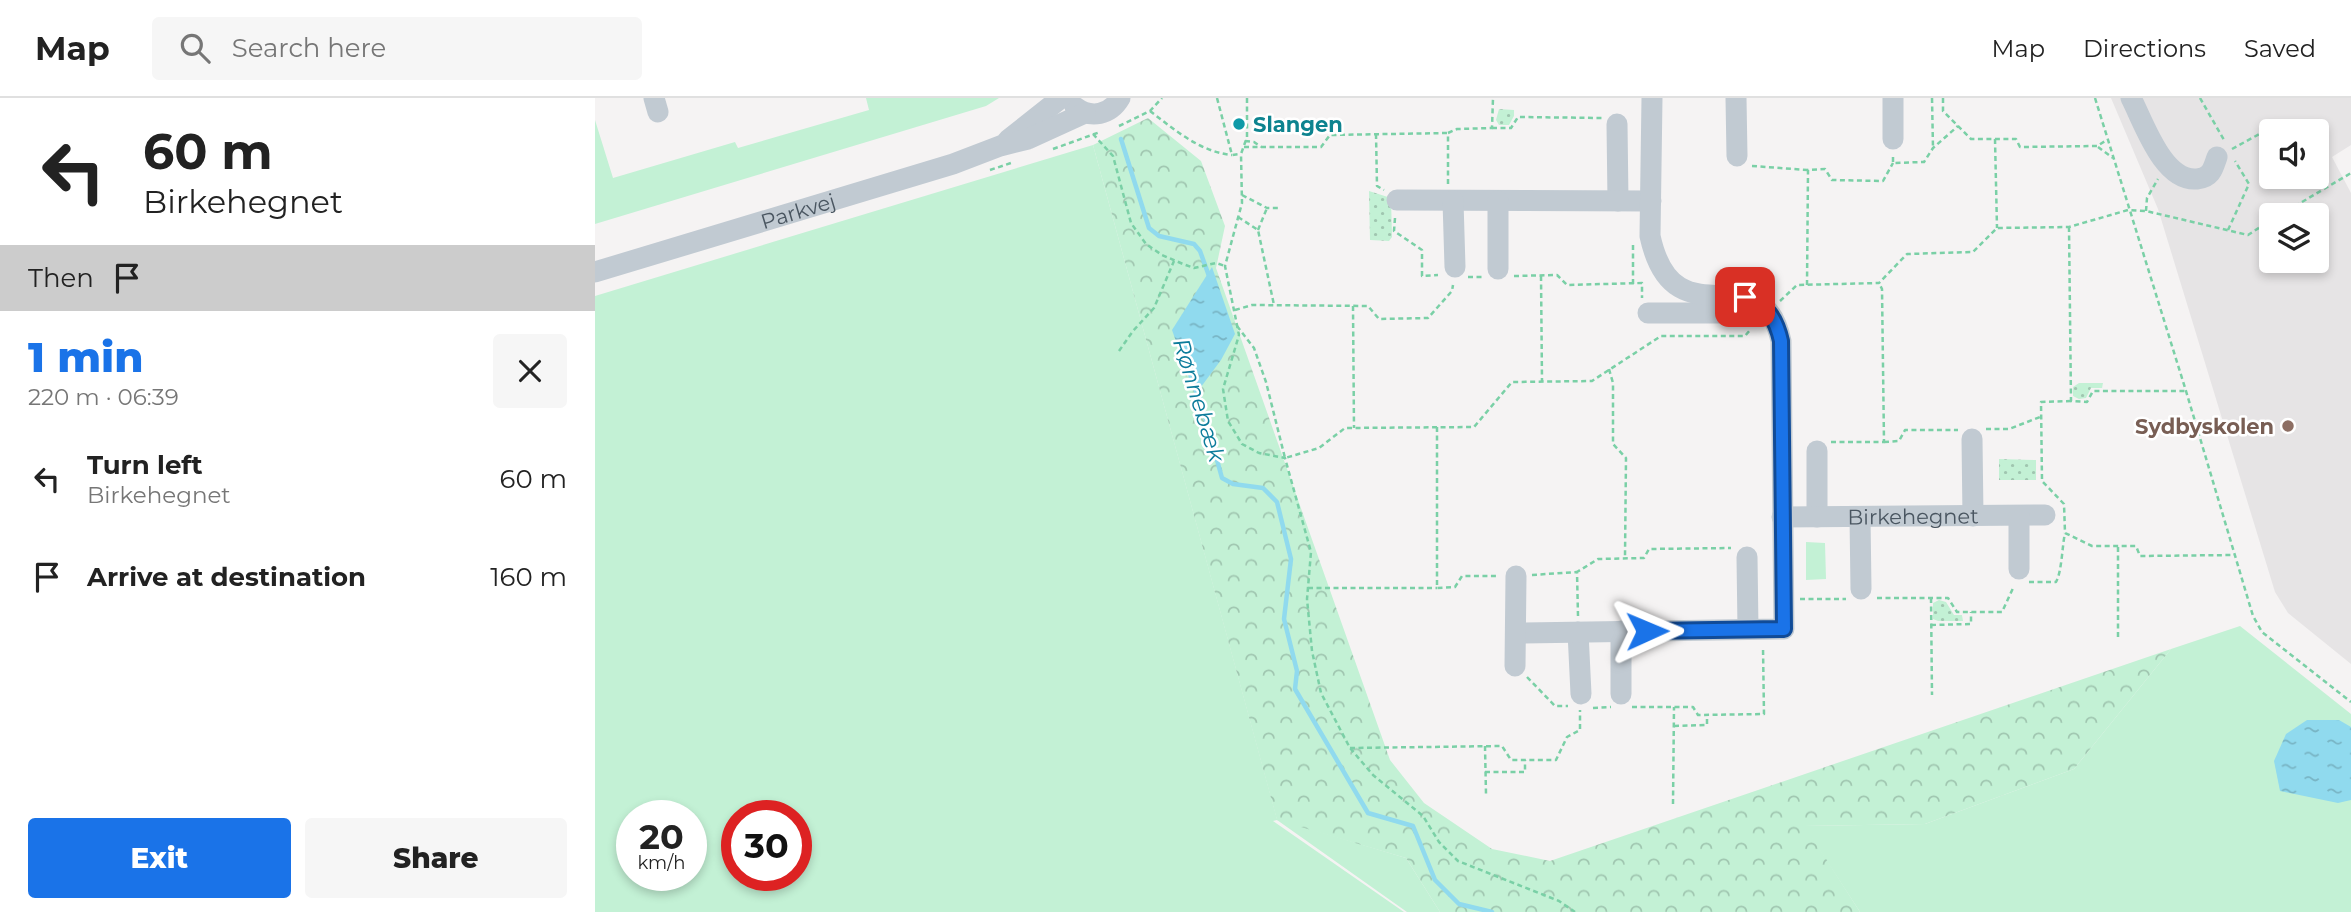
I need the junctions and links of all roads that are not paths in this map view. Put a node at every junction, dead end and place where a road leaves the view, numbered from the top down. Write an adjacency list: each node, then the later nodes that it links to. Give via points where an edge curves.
1 (1061, 98): 11 (street, Parkvej)
2 (1068, 98): 8 (street)
3 (1120, 98): 8 (street, Parkvej, via 1105,112)
4 (1652, 98): 18 (street)
5 (1737, 98): 12 (street)
6 (1893, 98): 10 (street)
7 (2131, 98): 13 (street, via 2165,165 2178,175 2203,178)
8 (1084, 113): 11 (street, Parkvej, via 1028,139)
9 (1614, 121): 17 (street)
10 (1893, 139)
11 (1000, 146): 20 (street, Parkvej)
12 (1737, 156)
13 (2217, 157)
14 (1397, 200): 15 (street)
15 (1451, 201): 16 (street); 19 (street)
16 (1498, 201): 17 (street); 21 (street)
17 (1618, 201): 18 (street)
18 (1651, 201): 22 (street, via 1655,259)
19 (1454, 271)
20 (595, 272)
21 (1497, 274)
22 (1690, 304): 23 (street); 29 (street, via 1751,299 1770,312 1778,327)
23 (1648, 313)
24 (1972, 439): 27 (street)
25 (1824, 447): 30 (street)
26 (2045, 515): 28 (street, Birkehegnet)
27 (1973, 516): 28 (street, Birkehegnet); 31 (street, Birkehegnet)
28 (2019, 516): 33 (street)
29 (1782, 517): 30 (street, Birkehegnet); 36 (street, via 1784,629)
30 (1817, 517): 31 (street, Birkehegnet)
31 (1860, 517): 35 (street)
32 (1740, 553): 36 (street)
33 (2019, 569)
34 (1515, 576): 39 (street)
35 (1862, 595)
36 (1756, 629): 37 (street)
37 (1621, 631): 38 (street); 41 (street)
38 (1578, 632): 39 (street); 42 (street)
39 (1516, 633): 40 (street)
40 (1515, 666)
41 (1621, 694)
42 (1580, 700)

